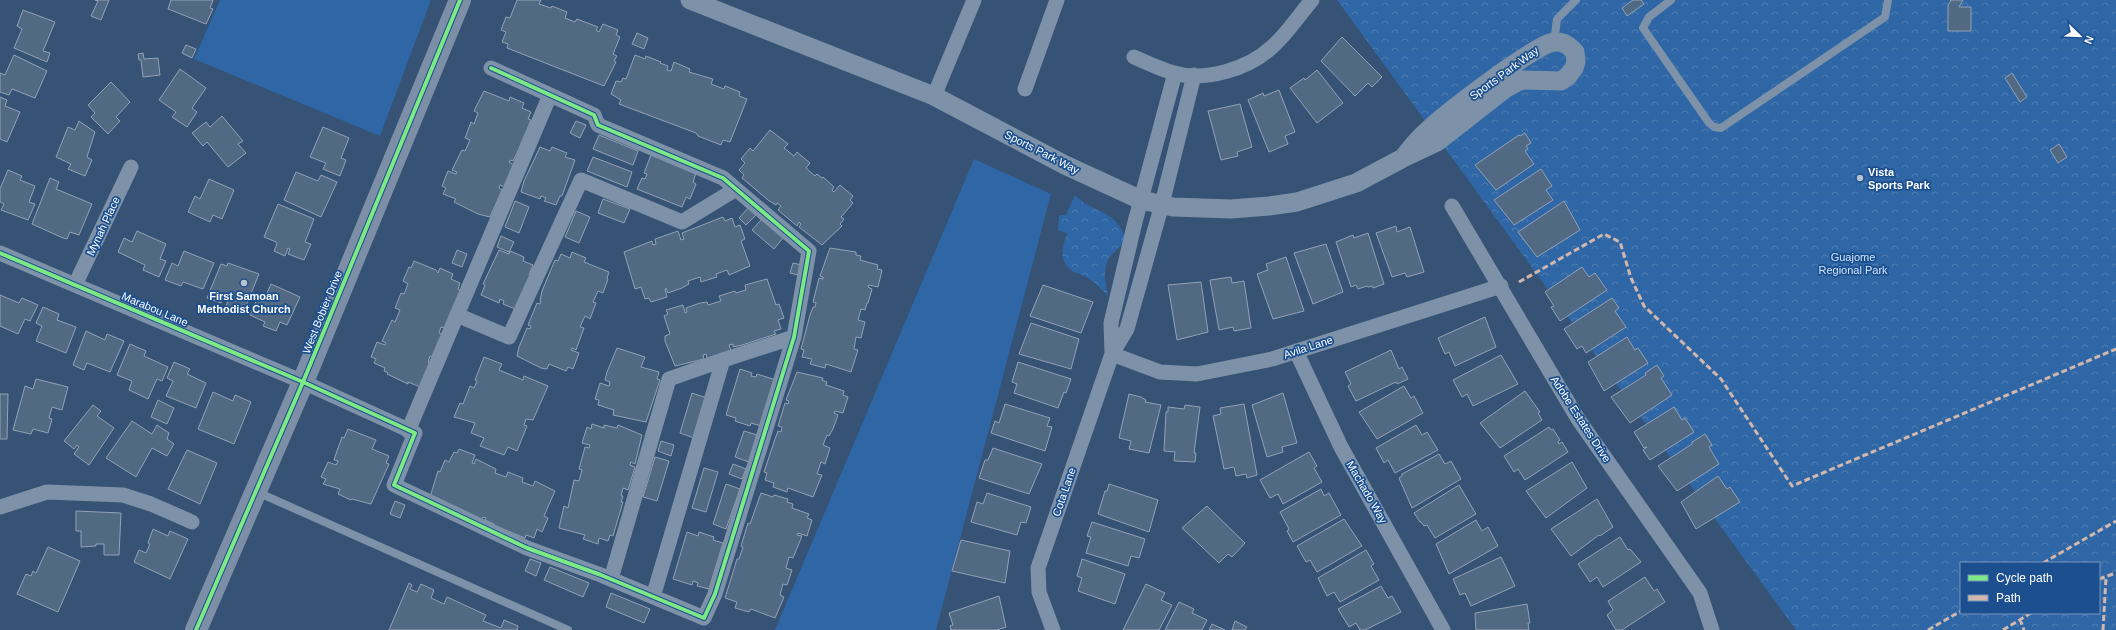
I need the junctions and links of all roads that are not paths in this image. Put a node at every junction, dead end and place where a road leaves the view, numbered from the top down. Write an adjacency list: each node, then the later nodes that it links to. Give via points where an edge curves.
1 (460, 0): 31 (main road, West Bobier Drive)
2 (690, 0): 16 (street, Sports Park Way)
3 (974, 0): 16 (street)
4 (1057, 0): 14 (street)
5 (1312, 0): 13 (street, via 1272,48 1221,73)
6 (1576, 0): 9 (lane, via 1557,19)
7 (1671, 0): 8 (lane, via 1648,17 1643,28 1709,123 1720,128 1885,17)
8 (1888, 0)
9 (1554, 42): 17 (street, Sports Park Way, via 1540,46 1498,76 1426,132); 17 (street, Sports Park Way, via 1563,42 1575,52 1576,62 1568,76 1561,81 1521,80 1506,88 1438,142)
10 (1134, 57): 12 (street)
11 (491, 68): 15 (street)
12 (1175, 73): 13 (street); 20 (street, Cota Lane)
13 (1194, 76): 21 (street, Cota Lane)
14 (1025, 89)
15 (550, 95): 19 (street, via 594,115 598,126 723,178); 26 (street)
16 (934, 96): 20 (street, Sports Park Way, via 1065,165)
17 (1403, 158): 21 (street, Sports Park Way, via 1356,183 1297,202 1231,209 1173,207)
18 (131, 167): 24 (street, Mynah Place)
19 (736, 189): 26 (street, via 682,222 581,180 509,337); 27 (street, via 809,251)
20 (1141, 200): 21 (street, Sports Park Way); 29 (street, Cota Lane, via 1111,323)
21 (1162, 204): 29 (street, Cota Lane, via 1127,329)
22 (1452, 206): 25 (street, Adobe Estates Drive)
23 (0, 253): 24 (street, Marabou Lane)
24 (75, 285): 31 (street, Marabou Lane)
25 (1501, 286): 28 (street, Avila Lane); 42 (street, Adobe Estates Drive, via 1578,419 1700,593)
26 (457, 315): 32 (street)
27 (794, 337): 30 (street); 37 (street, via 715,594 704,618)
28 (1296, 351): 29 (street, Avila Lane, via 1197,374 1160,372); 41 (street, Machado Way, via 1341,447)
29 (1112, 354): 40 (street, Cota Lane, via 1038,568 1039,592)
30 (723, 360): 36 (street, via 669,379); 37 (street)
31 (303, 382): 32 (street, Marabou Lane); 33 (main road, West Bobier Drive)
32 (408, 430): 36 (street, via 415,433 394,485 526,548)
33 (256, 491): 38 (main road, West Bobier Drive); 39 (lane)
34 (0, 507): 35 (street, via 47,492 123,495)
35 (192, 522)
36 (611, 579): 37 (street)
37 (653, 597)
38 (196, 630)
39 (568, 630)
40 (1053, 630)
41 (1443, 630)
42 (1712, 630)

